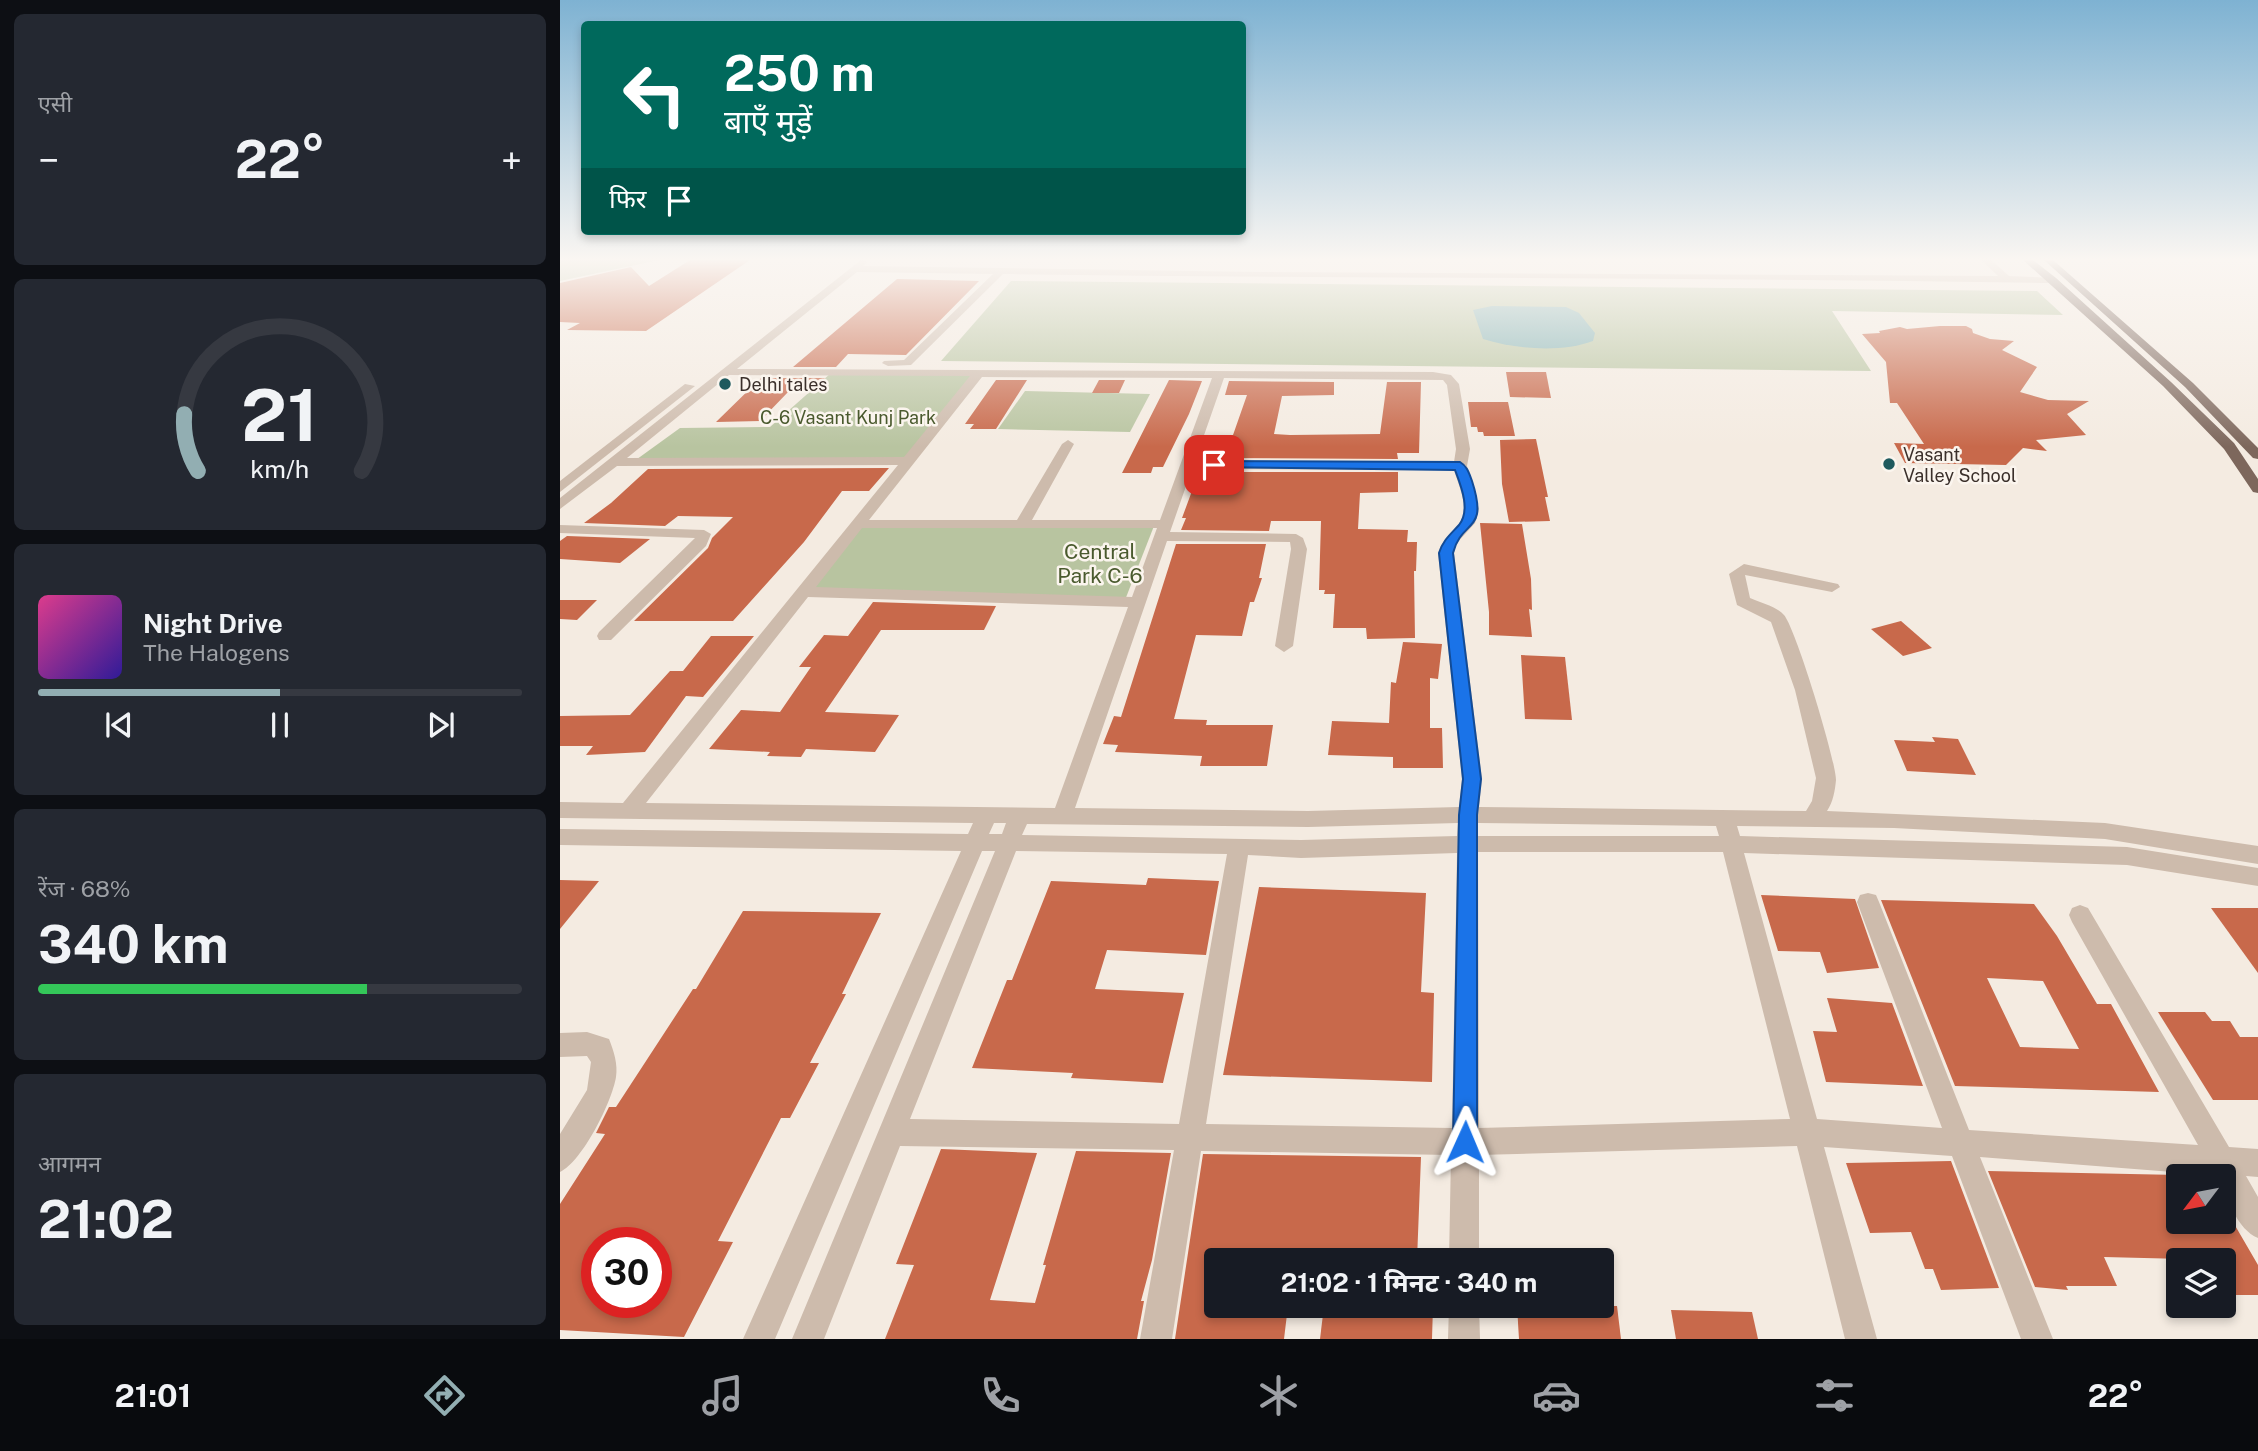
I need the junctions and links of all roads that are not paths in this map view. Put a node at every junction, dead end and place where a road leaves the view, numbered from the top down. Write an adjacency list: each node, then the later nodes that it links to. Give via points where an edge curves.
1 (776, 322): 16 (street)
2 (784, 322): 6 (street)
3 (948, 322): 6 (street, via 907,363)
4 (2100, 322): 17 (main road, via 2223,439)
5 (2118, 322): 11 (main road)
6 (738, 362): 7 (street)
7 (726, 372): 8 (street); 13 (street)
8 (978, 374): 9 (street); 12 (street)
9 (1219, 374): 14 (street); 15 (street, via 1447,377 1453,384 1463,449)
10 (1068, 444): 20 (street)
11 (2258, 455)
12 (909, 461): 13 (street); 19 (street)
13 (614, 462): 18 (street)
14 (1187, 465): 15 (street); 22 (street)
15 (1460, 466): 32 (street, via 1472,509 1468,523 1446,553 1472,779)
16 (560, 488)
17 (2258, 489)
18 (560, 506)
19 (858, 524): 20 (street); 24 (street)
20 (1022, 524): 22 (street)
21 (560, 528): 26 (street, via 704,534 701,543)
22 (1164, 530): 25 (street); 27 (street, via 1296,538 1299,549)
23 (1832, 587): 35 (street, via 1760,571 1744,569 1737,574 1743,601 1779,620 1804,690 1826,778 1822,803)
24 (804, 592): 25 (street); 29 (street)
25 (1138, 602): 33 (street)
26 (605, 636)
27 (1284, 646)
28 (560, 810): 29 (street)
29 (629, 810): 30 (street)
30 (988, 815): 31 (street); 37 (street)
31 (1020, 815): 33 (street); 38 (street)
32 (1468, 815): 33 (street); 34 (street); 39 (street)
33 (1062, 816)
34 (1724, 816): 35 (street); 40 (street)
35 (1812, 818): 42 (street, via 2105,831)
36 (560, 837): 37 (street)
37 (976, 844): 38 (street); 58 (street)
38 (1010, 844): 41 (street); 47 (street)
39 (1468, 844): 40 (street); 41 (street, via 1301,849); 50 (street)
40 (1731, 844): 43 (street, via 2127,856); 48 (street)
41 (1239, 846): 49 (street)
42 (2258, 855)
43 (2258, 877)
44 (1868, 902): 51 (street)
45 (2080, 915): 53 (street)
46 (560, 1045): 52 (street, via 600,1048 605,1059 593,1105)
47 (893, 1132): 49 (street); 59 (street)
48 (1807, 1132): 50 (street); 51 (street); 62 (street)
49 (1189, 1137): 50 (street); 60 (street)
50 (1465, 1142): 56 (street)
51 (1961, 1143): 53 (street); 63 (street)
52 (560, 1158)
53 (2222, 1161): 54 (street); 55 (street)
54 (2258, 1163)
55 (2258, 1224)
56 (1464, 1248)
57 (1464, 1318): 61 (street)
58 (759, 1339)
59 (808, 1339)
60 (1156, 1339)
61 (1464, 1339)
62 (1860, 1339)
63 (2036, 1339)

